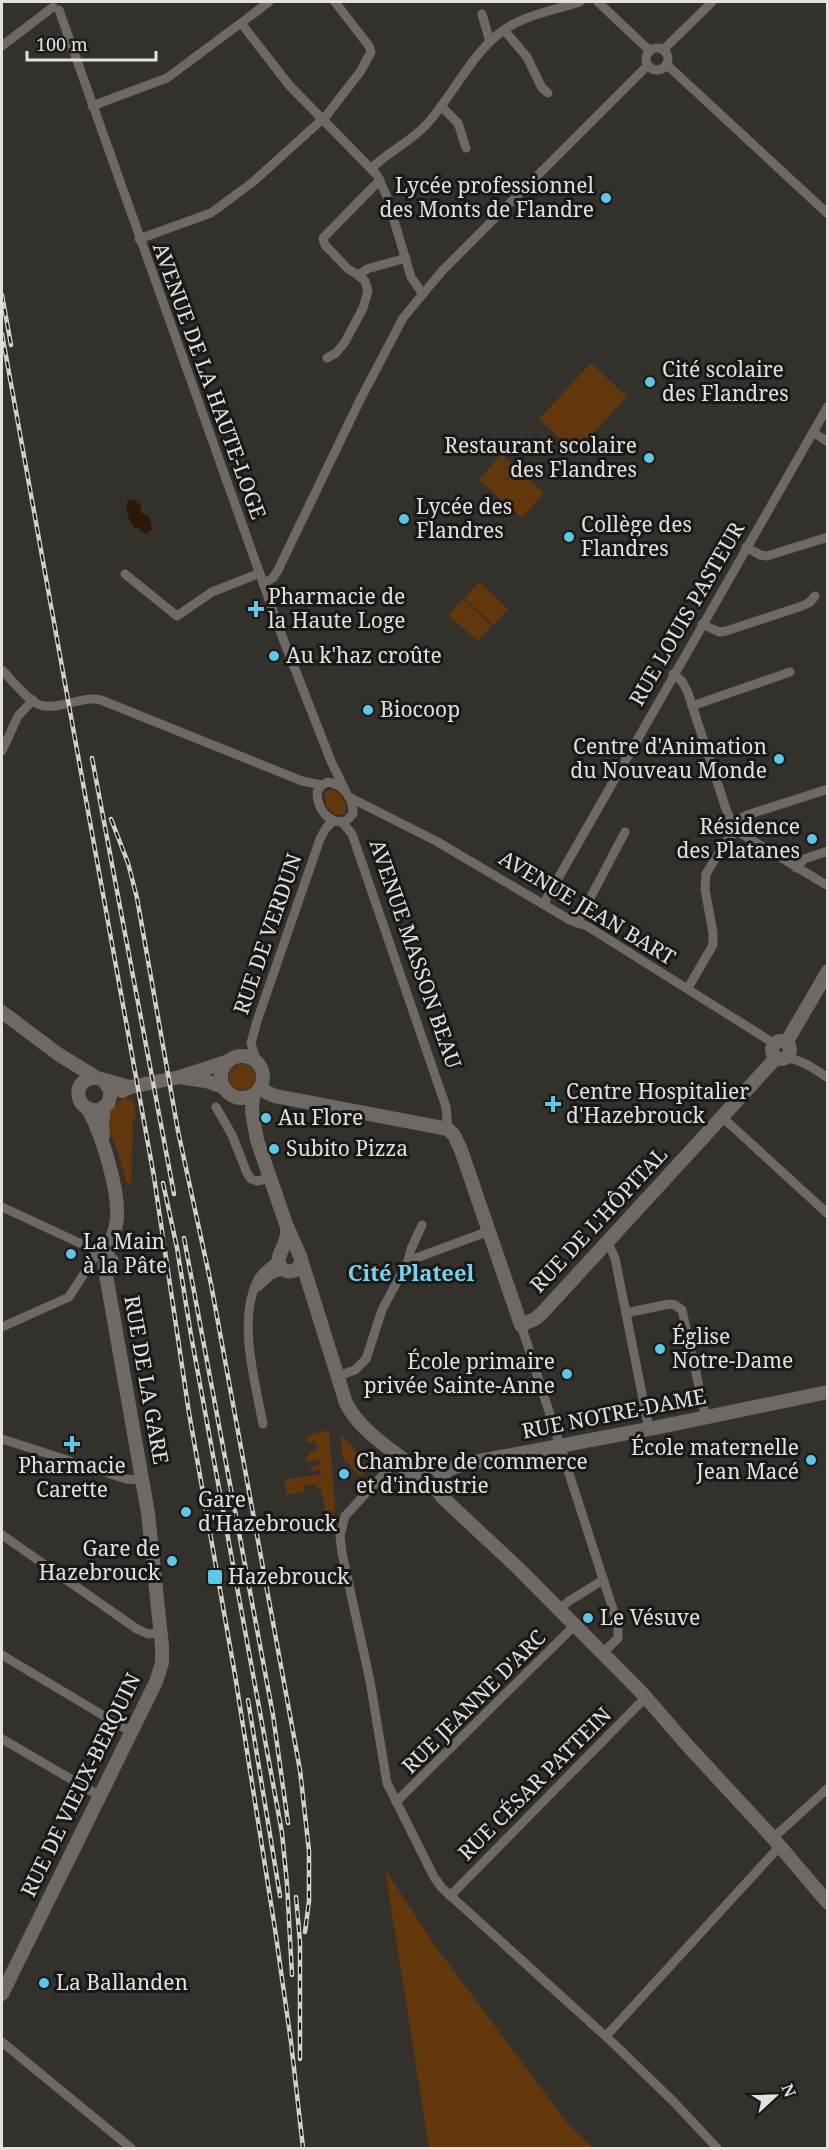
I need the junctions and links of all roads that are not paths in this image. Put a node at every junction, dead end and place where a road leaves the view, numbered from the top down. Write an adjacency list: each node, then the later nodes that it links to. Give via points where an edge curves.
1 (269, 2): 8 (street)
2 (335, 2): 19 (street, via 371,52)
3 (580, 2): 9 (street)
4 (598, 2): 13 (street)
5 (712, 2): 12 (street)
6 (57, 5): 11 (street); 17 (street, AVENUE DE LA HAUTE-LOGE)
7 (482, 14): 10 (street)
8 (241, 23): 17 (street, via 167,78); 19 (street, via 289,85)
9 (504, 30): 10 (street); 16 (street)
10 (490, 42): 18 (street)
11 (2, 46)
12 (663, 50): 13 (street); 15 (street, via 668,57)
13 (650, 51): 14 (street, via 646,57)
14 (648, 64): 15 (street, via 657,70); 27 (street)
15 (666, 64): 23 (street)
16 (548, 93)
17 (92, 106): 24 (street, AVENUE DE LA HAUTE-LOGE)
18 (441, 106): 20 (street, via 458,123); 21 (street, via 416,135)
19 (323, 119): 21 (street); 24 (street, via 215,210)
20 (466, 148)
21 (372, 168): 22 (street)
22 (380, 180): 25 (street); 26 (street, via 323,238 340,261)
23 (828, 214)
24 (139, 239): 34 (street, AVENUE DE LA HAUTE-LOGE)
25 (406, 258): 26 (street); 27 (street)
26 (358, 275): 28 (street, via 367,286 366,302 344,344)
27 (422, 294): 36 (street, via 392,336 288,550 274,576)
28 (327, 358)
29 (828, 406): 30 (street, RUE LOUIS PASTEUR)
30 (813, 432): 31 (street); 33 (street, RUE LOUIS PASTEUR)
31 (828, 441)
32 (828, 537): 33 (street, via 767,556)
33 (746, 548): 38 (street, RUE LOUIS PASTEUR)
34 (260, 573): 35 (street, via 212,592 177,616); 36 (street, AVENUE DE LA HAUTE-LOGE)
35 (125, 574)
36 (263, 584): 45 (street, AVENUE DE LA HAUTE-LOGE)
37 (815, 596): 38 (street, via 802,606 726,632)
38 (702, 624): 41 (street, RUE LOUIS PASTEUR)
39 (2, 670): 42 (street)
40 (790, 672): 43 (street)
41 (673, 674): 43 (street, via 684,685); 59 (street, RUE LOUIS PASTEUR)
42 (33, 700): 44 (street, via 18,716); 46 (street, via 45,706 101,700)
43 (692, 706): 54 (street)
44 (2, 751)
45 (331, 761): 47 (street, via 331,775); 49 (street, AVENUE DE LA HAUTE-LOGE)
46 (302, 781): 47 (street); 50 (street)
47 (325, 783): 49 (street, via 336,783); 50 (street, via 317,792)
48 (828, 789): 54 (street, via 747,815)
49 (347, 794): 51 (street, AVENUE JEAN BART); 52 (street, via 353,806)
50 (318, 800): 53 (street, via 323,813)
51 (377, 811): 52 (street); 59 (street, AVENUE JEAN BART)
52 (352, 815): 53 (street, via 348,820)
53 (338, 821): 67 (street, RUE DE VERDUN, via 326,828 320,839 257,1021 251,1043); 76 (street, AVENUE MASSON BEAU, via 352,834)
54 (734, 826): 57 (street); 62 (street, via 706,874 713,945)
55 (625, 832): 60 (street)
56 (828, 851): 57 (street, via 804,860)
57 (796, 868): 58 (street)
58 (828, 886)
59 (544, 903): 60 (street, AVENUE JEAN BART)
60 (577, 923): 62 (street, AVENUE JEAN BART)
61 (828, 971): 64 (main road, RUE DE L'HÔPITAL)
62 (688, 988): 64 (street, AVENUE JEAN BART)
63 (2, 1012): 65 (main road)
64 (782, 1051): 69 (street, AVENUE JEAN BART); 79 (main road, RUE DE L'HÔPITAL)
65 (58, 1054): 70 (main road); 71 (main road)
66 (226, 1062): 67 (main road, via 241,1056); 68 (main road); 74 (main road, via 221,1073)
67 (258, 1063): 73 (main road, via 262,1074)
68 (180, 1077): 72 (main road); 74 (main road, via 201,1080)
69 (828, 1078)
70 (100, 1079): 71 (main road, via 87,1080); 72 (main road); 75 (main road, via 110,1088)
71 (80, 1086): 78 (main road, via 79,1100)
72 (130, 1087): 75 (main road)
73 (257, 1091): 74 (main road, via 244,1098); 80 (main road); 82 (main road, via 252,1112)
74 (228, 1092): 82 (main road, via 245,1113)
75 (107, 1103): 78 (main road, via 95,1111); 89 (main road, via 102,1130 123,1203 122,1227)
76 (444, 1103): 80 (street, AVENUE MASSON BEAU, via 441,1114); 81 (street, AVENUE MASSON BEAU)
77 (216, 1107): 83 (street, via 249,1176 257,1181)
78 (88, 1109): 89 (main road, via 117,1196 116,1225)
79 (722, 1117): 85 (street); 88 (main road, RUE DE L'HÔPITAL)
80 (429, 1126): 81 (main road)
81 (448, 1129): 87 (main road, AVENUE MASSON BEAU, via 459,1146)
82 (258, 1140): 83 (main road)
83 (270, 1178): 90 (main road, via 286,1224)
84 (2, 1207): 89 (street)
85 (828, 1214)
86 (422, 1225): 91 (street)
87 (489, 1231): 91 (street); 93 (main road, AVENUE MASSON BEAU)
88 (606, 1244): 92 (street, via 615,1258); 93 (main road, RUE DE L'HÔPITAL, via 541,1314)
89 (106, 1255): 94 (street, via 60,1302); 106 (main road, RUE DE LA GARE, via 105,1269)
90 (289, 1261): 95 (main road); 100 (street, via 255,1291 250,1317 250,1347); 104 (main road, via 304,1285 344,1411)
91 (408, 1261): 95 (street, via 382,1310 366,1359)
92 (626, 1313): 99 (street, via 669,1304 680,1307); 101 (street)
93 (520, 1325): 103 (street, AVENUE MASSON BEAU)
94 (2, 1327)
95 (338, 1376): 105 (main road, via 346,1403 359,1423)
96 (828, 1392): 98 (main road, RUE NOTRE-DAME)
97 (828, 1398): 98 (main road, RUE NOTRE-DAME, via 765,1411)
98 (737, 1412): 99 (main road, RUE NOTRE-DAME)
99 (706, 1418): 101 (main road, RUE NOTRE-DAME)
100 (263, 1424)
101 (649, 1429): 103 (main road, RUE NOTRE-DAME)
102 (2, 1439): 106 (street, via 129,1480)
103 (561, 1446): 105 (main road, RUE NOTRE-DAME, via 463,1464); 108 (street, AVENUE MASSON BEAU)
104 (396, 1461): 105 (main road); 119 (street, via 347,1512 340,1536 387,1783)
105 (431, 1477): 109 (main road, via 442,1497)
106 (142, 1480): 111 (main road, RUE DE VIEUX-BERQUIN)
107 (2, 1535): 111 (street, via 141,1632)
108 (603, 1580): 109 (street); 112 (street, AVENUE MASSON BEAU, via 619,1633)
109 (559, 1610): 110 (main road)
110 (575, 1625): 112 (main road); 119 (street, RUE JEANNE D'ARC)
111 (160, 1633): 115 (main road, RUE DE VIEUX-BERQUIN, via 160,1672)
112 (603, 1653): 114 (main road)
113 (2, 1655): 115 (street)
114 (646, 1697): 120 (main road); 121 (street, RUE CÉSAR PATTEIN)
115 (131, 1732): 118 (main road, RUE DE VIEUX-BERQUIN)
116 (2, 1739): 118 (street)
117 (828, 1788): 120 (street)
118 (100, 1796): 123 (main road, RUE DE VIEUX-BERQUIN)
119 (396, 1802): 121 (street, via 434,1877)
120 (777, 1842): 122 (main road); 124 (street)
121 (450, 1896): 124 (street)
122 (828, 1903)
123 (2, 1994)
124 (606, 2036): 127 (street)
125 (2, 2042): 126 (street)
126 (131, 2148)
127 (717, 2148)

